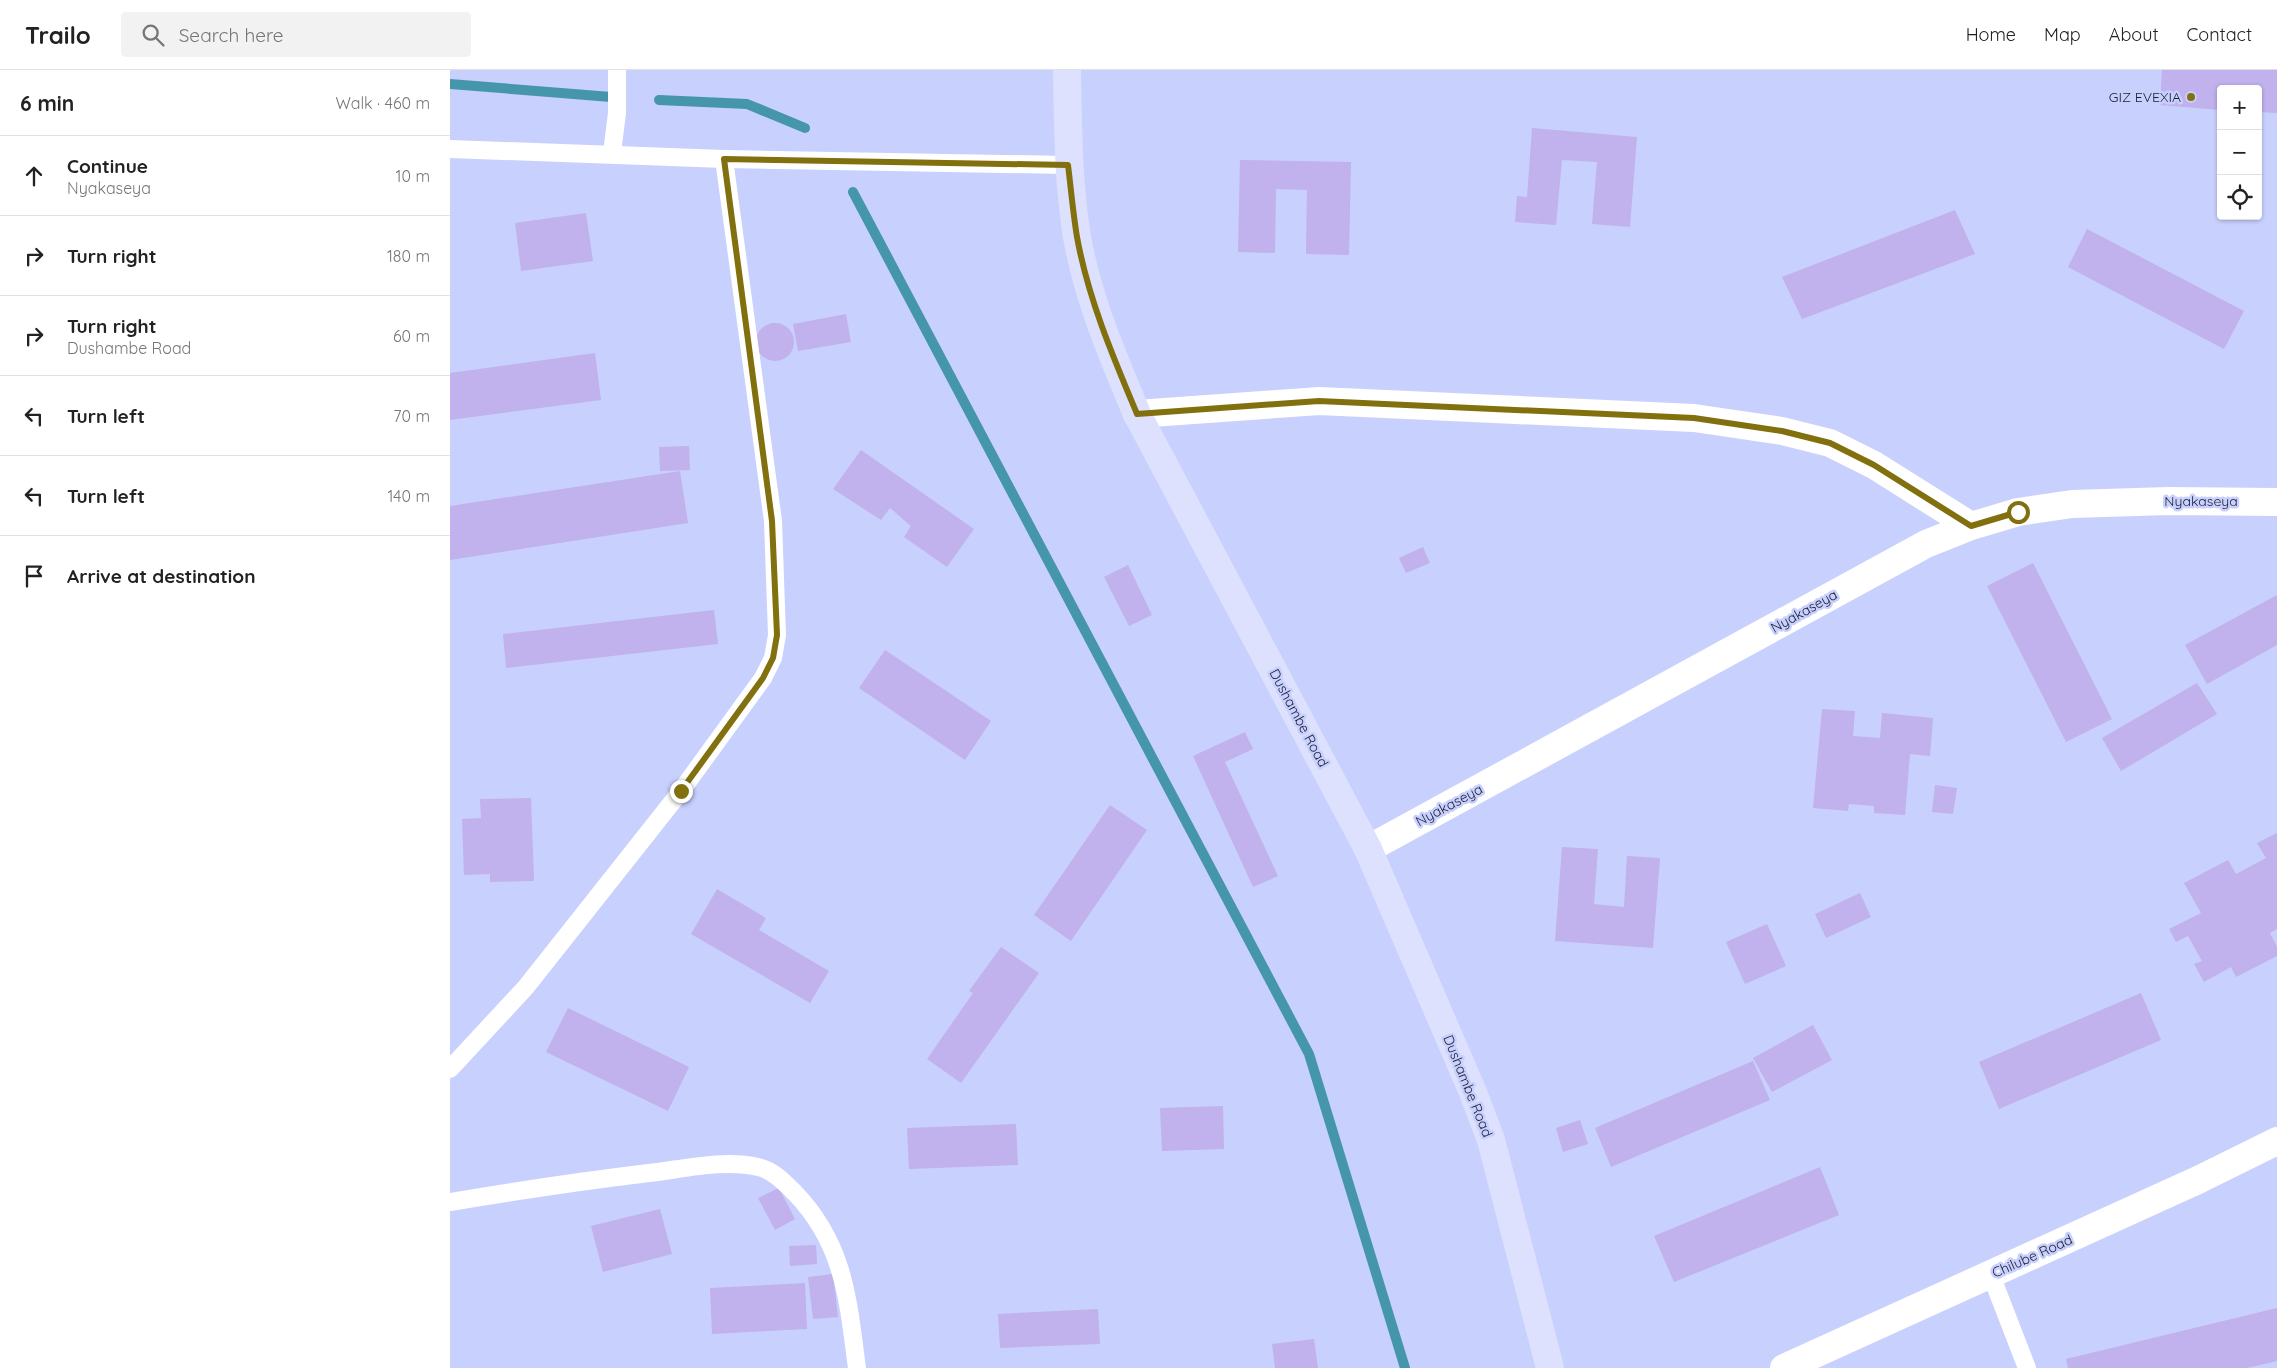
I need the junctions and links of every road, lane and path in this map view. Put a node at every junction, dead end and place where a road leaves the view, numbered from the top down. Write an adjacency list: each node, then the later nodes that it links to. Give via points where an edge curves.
1 (617, 70): 4 (lane)
2 (1067, 70): 6 (street, Dushambe Road)
3 (450, 149): 4 (lane)
4 (612, 153): 5 (lane)
5 (724, 159): 6 (lane); 11 (lane, via 772,521 777,635 773,658 763,678 701,763 526,987)
6 (1068, 165): 7 (street, Dushambe Road, via 1078,238 1093,299 1112,356)
7 (1137, 414): 9 (street, via 1319,401 1694,418 1782,431 1830,443 1874,465); 10 (street, Dushambe Road)
8 (2277, 502): 9 (street, Nyakaseya, via 2072,504 2018,512)
9 (1971, 526): 10 (street, Nyakaseya, via 1926,544)
10 (1368, 849): 16 (street, Dushambe Road, via 1491,1140)
11 (450, 1069)
12 (2277, 1141): 14 (street, Chilube Road)
13 (450, 1202): 15 (lane, via 577,1181 721,1165 761,1167 803,1201 832,1248 845,1283)
14 (1991, 1274): 17 (street, Chilube Road); 18 (lane)
15 (857, 1368)
16 (1550, 1368)
17 (1784, 1368)
18 (2027, 1368)

